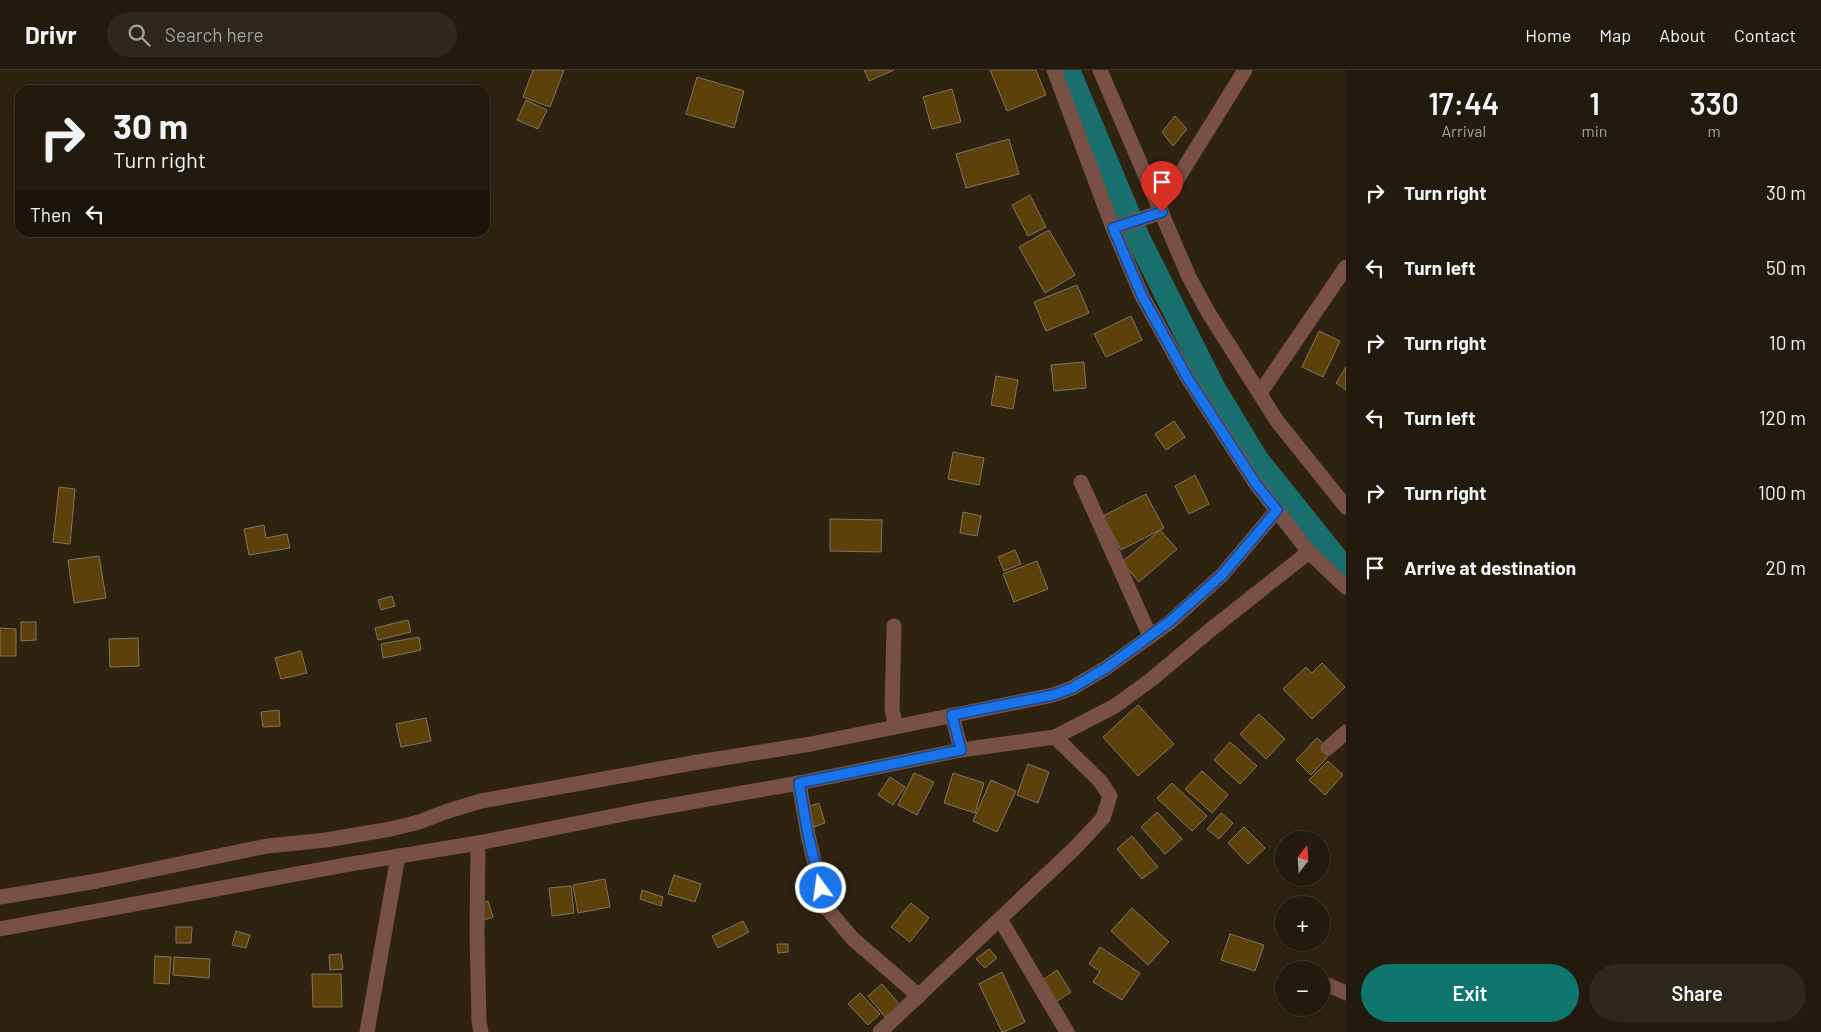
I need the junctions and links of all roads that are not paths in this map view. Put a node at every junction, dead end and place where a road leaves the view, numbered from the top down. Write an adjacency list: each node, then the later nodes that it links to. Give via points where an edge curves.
1 (1054, 70): 5 (street)
2 (1100, 70): 4 (street)
3 (1245, 70): 4 (street)
4 (1158, 210): 5 (street); 7 (street, via 1208,312)
5 (1117, 227): 10 (street, via 1142,296 1187,377 1256,484)
6 (1346, 267): 7 (street)
7 (1260, 393): 9 (street)
8 (1081, 482): 14 (street)
9 (1346, 507)
10 (1277, 510): 11 (street); 14 (street, via 1222,575)
11 (1309, 552): 12 (street); 18 (street, via 1115,706)
12 (1346, 587)
13 (894, 626): 16 (street, via 892,710)
14 (1150, 636): 15 (street, via 1072,688)
15 (953, 718): 16 (street); 19 (street)
16 (896, 726): 24 (street, via 811,744 481,801 391,829 267,846)
17 (1346, 732): 20 (street)
18 (1055, 737): 19 (street); 25 (street, via 1100,781 1110,796 1103,818)
19 (960, 748): 21 (street)
20 (1328, 748)
21 (799, 783): 22 (street); 29 (street, via 825,906 853,939)
22 (478, 843): 23 (street); 31 (street)
23 (398, 856): 26 (street); 30 (street)
24 (0, 897)
25 (1000, 919): 29 (street); 33 (street)
26 (0, 929)
27 (1330, 986): 28 (street)
28 (1346, 993)
29 (919, 996): 32 (street)
30 (367, 1032)
31 (481, 1032)
32 (880, 1032)
33 (1067, 1032)

